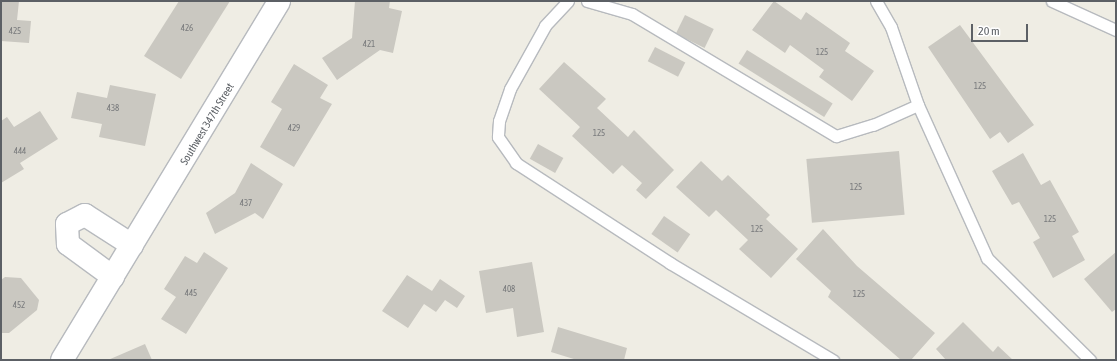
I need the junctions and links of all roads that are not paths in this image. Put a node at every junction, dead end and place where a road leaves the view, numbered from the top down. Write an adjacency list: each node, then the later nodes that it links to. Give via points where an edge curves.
1 (279, 1): 8 (street, Southwest 347th Street)
2 (568, 1): 11 (lane, via 545,26 510,89 499,121 498,137 516,163 670,264)
3 (587, 1): 7 (lane, via 632,14 836,136 873,125)
4 (876, 1): 7 (lane, via 891,27)
5 (1052, 1): 6 (lane)
6 (1116, 30)
7 (918, 105): 12 (lane, via 987,258)
8 (132, 245): 9 (street, Southwest 347th Street); 9 (street, via 85,215 67,224 68,244)
9 (113, 277): 10 (street, Southwest 347th Street)
10 (62, 360)
11 (832, 360)
12 (1090, 360)

